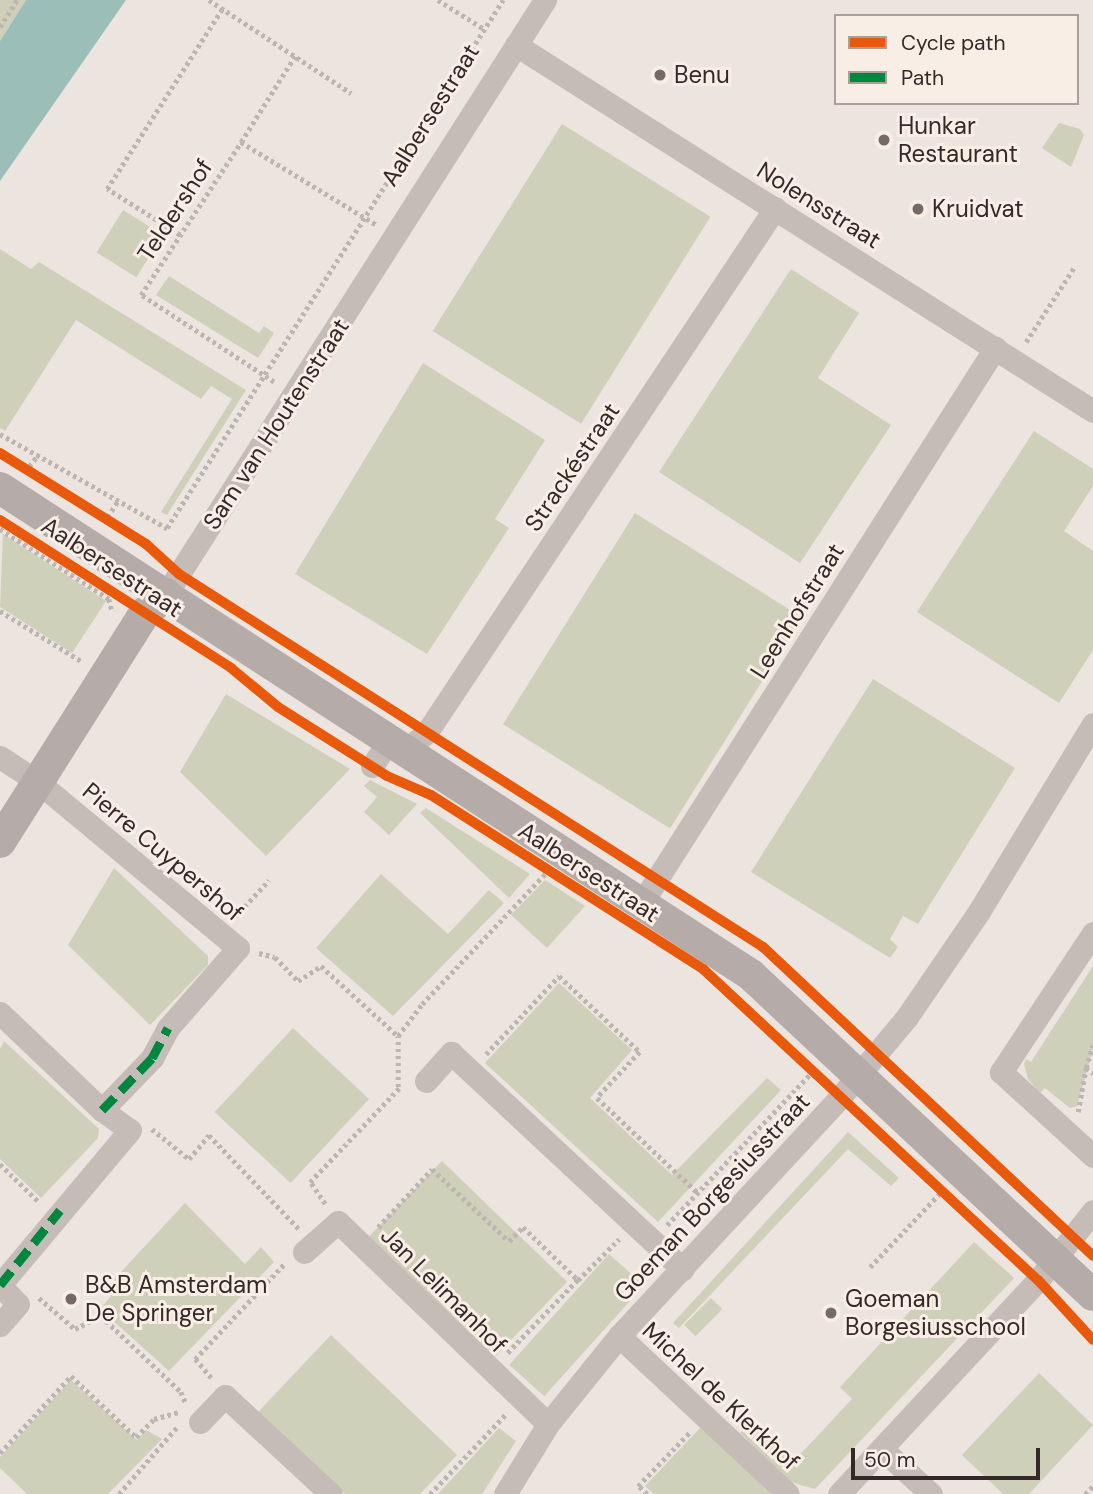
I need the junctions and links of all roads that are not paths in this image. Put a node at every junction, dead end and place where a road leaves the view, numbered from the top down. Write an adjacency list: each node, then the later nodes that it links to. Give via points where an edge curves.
1 (545, 0): 2 (street, Sam van Houtenstraat)
2 (516, 45): 3 (street, Nolensstraat); 7 (street, Sam van Houtenstraat, via 296,396)
3 (775, 208): 4 (street, Nolensstraat); 9 (street, Strackéstraat, via 427,732)
4 (995, 348): 5 (street, Nolensstraat); 14 (street, Leenhofstraat)
5 (1093, 411)
6 (9, 476): 7 (street, Aalbersestraat)
7 (155, 603): 9 (street, Aalbersestraat); 12 (street, Sam van Houtenstraat)
8 (1093, 724): 18 (street, Goeman Borgesiusstraat, via 978,913 907,1017)
9 (399, 744): 11 (street, Strackéstraat); 14 (street, Aalbersestraat)
10 (0, 757): 12 (street, Pierre Cuypershof)
11 (372, 766)
12 (38, 782): 13 (street, Sam van Houtenstraat); 19 (street, Pierre Cuypershof, via 238,948 168,1028 152,1058)
13 (0, 842)
14 (643, 901): 18 (street, Aalbersestraat, via 751,975)
15 (1093, 933): 20 (street, via 1002,1072)
16 (0, 1013): 19 (street)
17 (426, 1081): 24 (street, via 451,1053)
18 (850, 1084): 23 (street, Aalbersestraat); 24 (street, Goeman Borgesiusstraat)
19 (102, 1111): 25 (street, via 130,1130)
20 (1093, 1156)
21 (1093, 1211): 23 (street)
22 (308, 1249): 30 (street, Jan Lelimanhof, via 338,1222)
23 (1053, 1259): 26 (street, Aalbersestraat); 31 (street)
24 (683, 1269): 28 (street, Goeman Borgesiusstraat)
25 (0, 1285): 27 (street, via 18,1304)
26 (1093, 1295)
27 (0, 1325)
28 (619, 1336): 30 (street, Goeman Borgesiusstraat); 34 (street, Michel de Klerkhof)
29 (194, 1416): 33 (street, via 225,1396)
30 (548, 1424): 32 (street, Goeman Borgesiusstraat)
31 (883, 1450): 35 (street); 36 (street)
32 (511, 1491)
33 (331, 1494)
34 (788, 1494)
35 (839, 1494)
36 (931, 1494)

